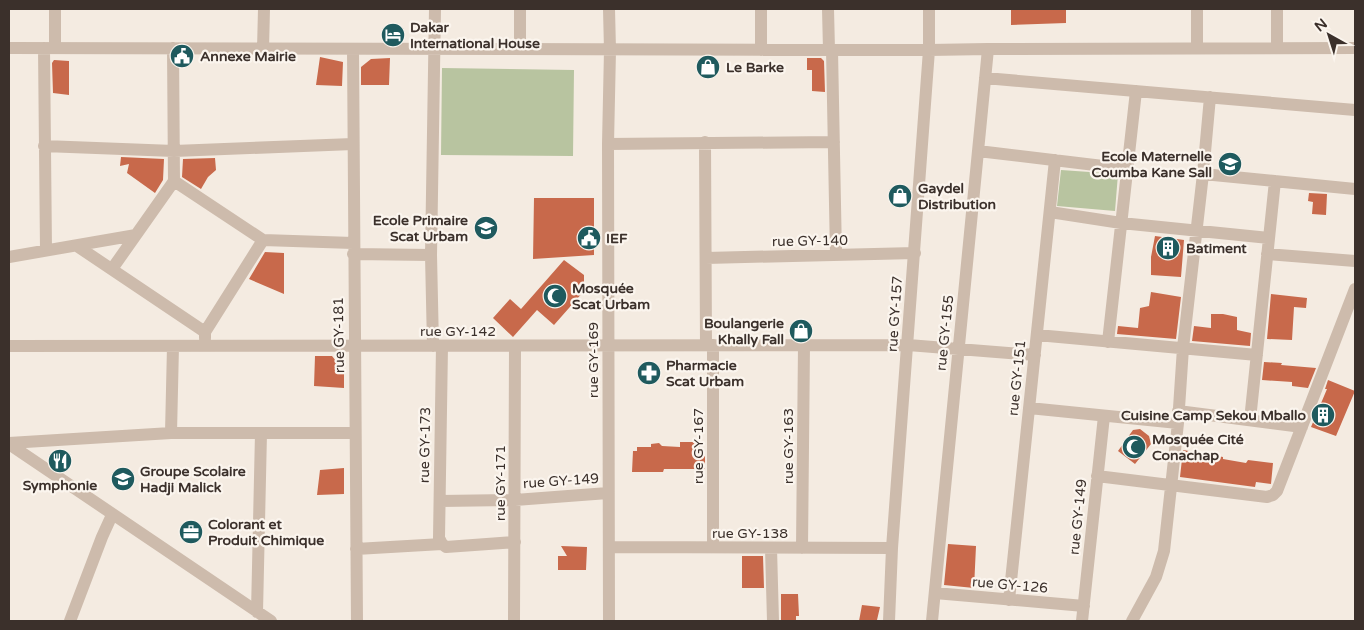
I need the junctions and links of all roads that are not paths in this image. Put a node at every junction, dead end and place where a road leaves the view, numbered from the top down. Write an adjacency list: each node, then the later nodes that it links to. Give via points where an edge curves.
1 (55, 9): 13 (street)
2 (264, 9): 17 (street)
3 (435, 9): 19 (street, rue GY-173)
4 (520, 9): 20 (street)
5 (609, 9): 22 (street, rue GY-169)
6 (761, 9): 23 (street)
7 (828, 9): 24 (street)
8 (929, 9): 25 (street, rue GY-157)
9 (1197, 9): 15 (street)
10 (1277, 9): 11 (street)
11 (1277, 47): 15 (street); 16 (street)
12 (9, 48): 13 (street)
13 (49, 48): 14 (street); 34 (street)
14 (173, 48): 17 (street); 35 (street)
15 (1197, 48): 21 (street)
16 (1355, 48)
17 (263, 49): 18 (street)
18 (353, 49): 19 (street); 32 (street, rue GY-181)
19 (435, 49): 20 (street); 54 (street, rue GY-173)
20 (520, 49): 22 (street)
21 (988, 49): 25 (street); 26 (street, rue GY-155)
22 (610, 50): 23 (street); 33 (street, rue GY-169)
23 (761, 50): 24 (street)
24 (831, 50): 25 (street); 31 (street)
25 (929, 50): 52 (street, rue GY-157)
26 (985, 78): 27 (street); 36 (street, rue GY-155)
27 (1136, 91): 28 (street); 38 (street)
28 (1210, 97): 29 (street); 39 (street)
29 (1355, 110)
30 (705, 142): 31 (street); 33 (street); 57 (street, rue GY-167)
31 (834, 142): 55 (street)
32 (353, 144): 35 (street); 50 (street, rue GY-181)
33 (608, 144): 64 (street, rue GY-169)
34 (44, 146): 35 (street); 51 (street)
35 (174, 151): 40 (street)
36 (978, 151): 37 (street); 75 (street, rue GY-155)
37 (1055, 160): 38 (street); 43 (street, rue GY-151)
38 (1128, 169): 44 (street)
39 (1203, 174): 41 (street); 45 (street)
40 (174, 181): 46 (street); 48 (street)
41 (1274, 181): 42 (street); 47 (street)
42 (1355, 190)
43 (1050, 212): 44 (street); 62 (street, rue GY-151)
44 (1121, 223): 45 (street); 63 (street)
45 (1196, 230): 47 (street); 74 (street)
46 (136, 235): 49 (street); 59 (street)
47 (1269, 238): 53 (street)
48 (263, 240): 50 (street); 61 (street)
49 (77, 246): 51 (street); 59 (street)
50 (353, 249): 54 (street); 71 (street, rue GY-181)
51 (46, 250): 56 (street)
52 (915, 254): 55 (street, rue GY-140); 67 (street, rue GY-157)
53 (1267, 254): 58 (street); 77 (street)
54 (431, 255): 72 (street, rue GY-173)
55 (836, 255): 57 (street, rue GY-140)
56 (9, 258)
57 (706, 258): 65 (street, rue GY-167)
58 (1355, 261)
59 (112, 269): 61 (street)
60 (1355, 289): 82 (street)
61 (205, 332): 70 (street)
62 (1037, 335): 63 (street); 76 (street, rue GY-151)
63 (1108, 342): 74 (street)
64 (608, 345): 65 (street, rue GY-142); 73 (street, rue GY-142); 89 (street, rue GY-169)
65 (709, 345): 66 (street, rue GY-142); 96 (street, rue GY-167)
66 (804, 345): 67 (street, rue GY-142); 98 (street, rue GY-163)
67 (908, 345): 75 (street, rue GY-142); 99 (street, rue GY-157)
68 (9, 346): 69 (street, rue GY-142)
69 (173, 346): 70 (street, rue GY-142); 83 (street)
70 (205, 346): 71 (street, rue GY-142)
71 (355, 346): 72 (street, rue GY-142); 85 (street, rue GY-181)
72 (438, 346): 73 (street, rue GY-142); 91 (street, rue GY-173)
73 (515, 346): 90 (street, rue GY-171)
74 (1183, 348): 77 (street); 80 (street)
75 (959, 349): 76 (street, rue GY-142); 101 (street, rue GY-155)
76 (1035, 355): 78 (street, rue GY-151)
77 (1256, 355): 81 (street)
78 (1029, 408): 79 (street); 102 (street, rue GY-151)
79 (1104, 416): 80 (street); 87 (street, rue GY-149)
80 (1178, 417): 81 (street); 88 (street)
81 (1250, 420): 82 (street)
82 (1302, 427): 88 (street, via 1273,495)
83 (172, 433): 84 (street); 86 (street)
84 (261, 433): 85 (street); 104 (street)
85 (355, 433): 100 (street, rue GY-181)
86 (9, 444): 92 (street)
87 (1097, 476): 88 (street); 103 (street, rue GY-149)
88 (1172, 485): 114 (street, via 1164,551 1156,577)
89 (608, 493): 90 (street, rue GY-149); 95 (street, rue GY-169)
90 (515, 500): 91 (street, rue GY-149); 93 (street, rue GY-171)
91 (440, 501): 94 (street, rue GY-173, via 439,538)
92 (112, 515): 104 (street); 105 (street)
93 (514, 542): 94 (street); 108 (street, rue GY-171)
94 (442, 544): 100 (street)
95 (608, 547): 96 (street, rue GY-138); 109 (street, rue GY-169)
96 (713, 548): 97 (street, rue GY-138)
97 (771, 548): 98 (street, rue GY-138); 110 (street)
98 (802, 548): 99 (street, rue GY-138)
99 (892, 548): 111 (street, rue GY-157)
100 (356, 549): 107 (street, rue GY-181)
101 (935, 593): 102 (street, rue GY-126); 112 (street, rue GY-155)
102 (1009, 600): 103 (street, rue GY-126)
103 (1084, 606): 113 (street, rue GY-149)
104 (257, 612): 106 (street)
105 (70, 621)
106 (271, 621)
107 (357, 621)
108 (514, 621)
109 (609, 621)
110 (773, 621)
111 (889, 621)
112 (932, 621)
113 (1082, 621)
114 (1132, 621)

